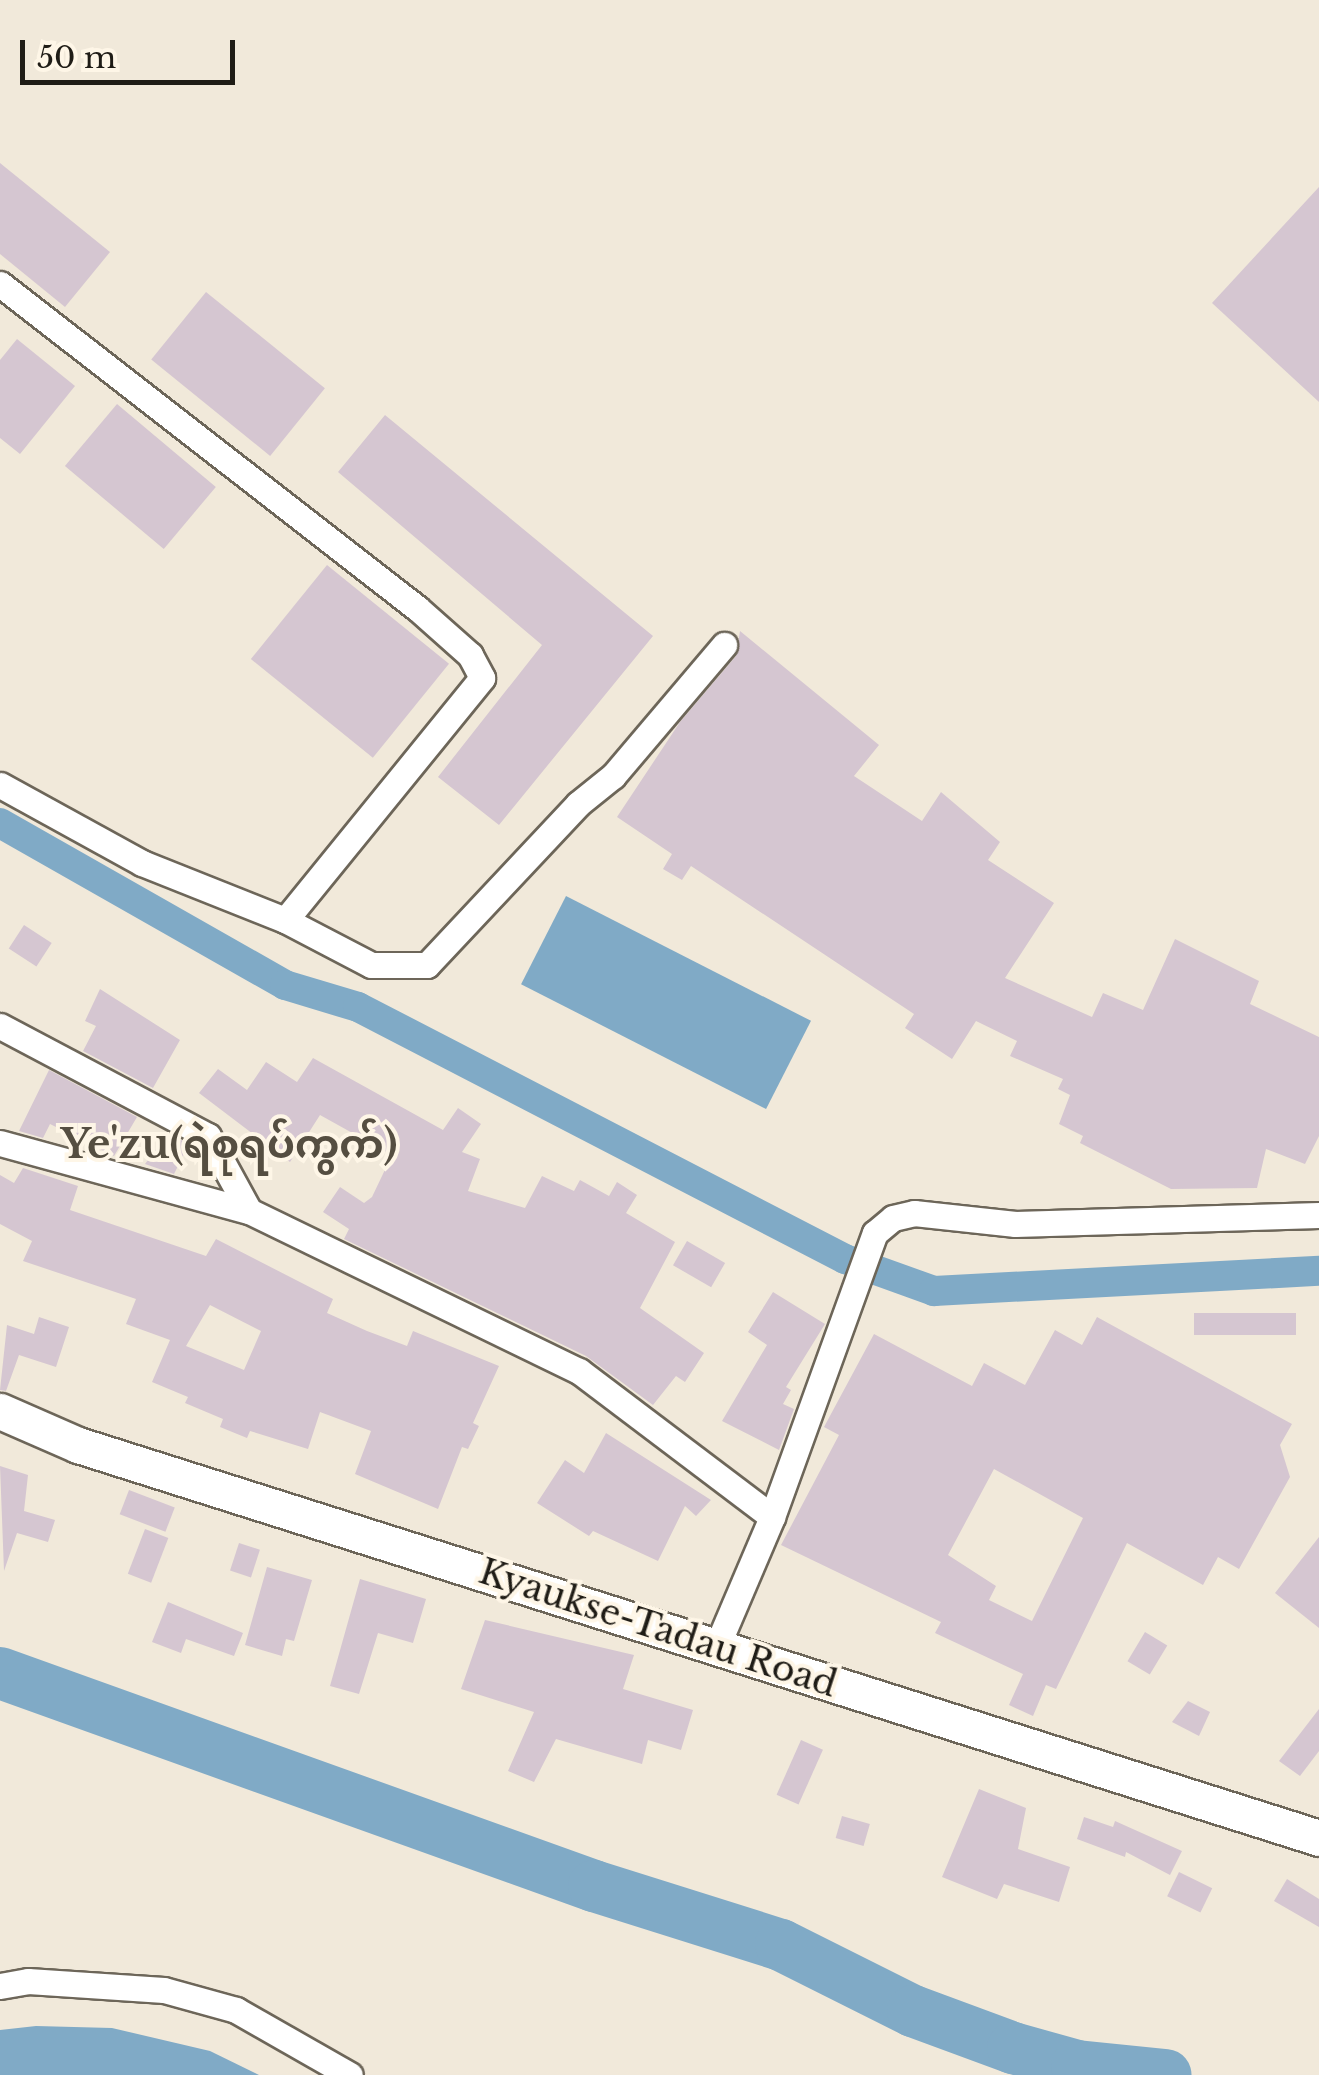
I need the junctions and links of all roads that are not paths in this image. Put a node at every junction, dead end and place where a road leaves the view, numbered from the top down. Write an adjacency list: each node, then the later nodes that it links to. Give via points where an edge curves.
1 (0, 284): 4 (street, via 416,608 481,667 482,678 452,720)
2 (724, 645): 4 (street, via 613,776 578,804 427,964 371,965)
3 (0, 785): 4 (street, via 142,863)
4 (284, 920)
5 (0, 1026): 7 (street, via 208,1136)
6 (0, 1143): 7 (street)
7 (249, 1211): 10 (street, via 579,1371)
8 (1319, 1216): 10 (street, via 1014,1224 914,1213 893,1218 875,1233)
9 (0, 1411): 11 (main road, Kyaukse-Tadau Road, via 78,1445)
10 (772, 1517): 11 (street)
11 (717, 1646): 12 (main road, Kyaukse-Tadau Road)
12 (1319, 1838)
13 (0, 1986): 14 (street, via 28,1981 164,1990 236,2010)
14 (350, 2075)

